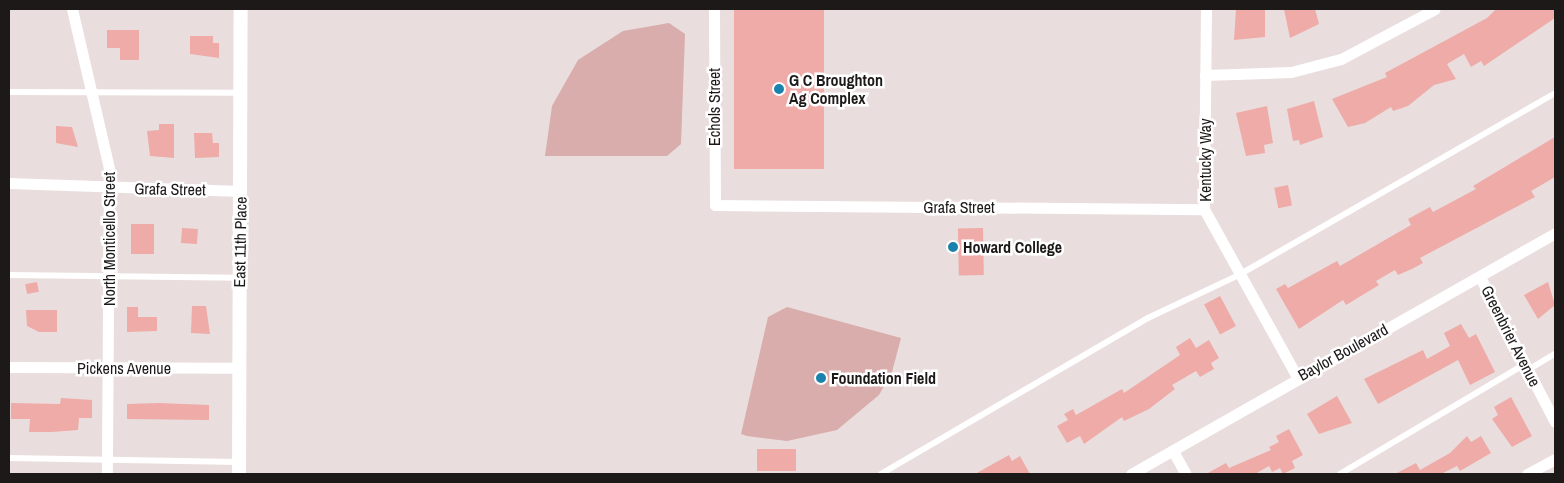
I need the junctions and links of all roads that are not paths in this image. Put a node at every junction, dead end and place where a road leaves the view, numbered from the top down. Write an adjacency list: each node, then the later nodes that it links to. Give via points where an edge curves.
1 (72, 9): 8 (street, North Monticello Street)
2 (241, 9): 9 (street, East 11th Place)
3 (714, 9): 14 (street, Echols Street)
4 (1206, 9): 6 (street, Kentucky Way)
5 (1435, 9): 6 (street, via 1341,59 1291,72)
6 (1205, 75): 15 (street, Kentucky Way)
7 (9, 92): 8 (lane)
8 (92, 93): 9 (lane); 12 (street, North Monticello Street)
9 (241, 93): 13 (street, East 11th Place)
10 (1555, 93): 17 (lane)
11 (9, 183): 12 (street, Grafa Street)
12 (110, 188): 13 (street, Grafa Street); 19 (street, North Monticello Street)
13 (241, 191): 21 (street, East 11th Place)
14 (715, 205): 15 (street, Grafa Street)
15 (1204, 209): 17 (street, Kentucky Way)
16 (1555, 233): 20 (street, Baylor Boulevard)
17 (1238, 274): 27 (street, Kentucky Way); 35 (lane, via 1148,318)
18 (9, 275): 19 (lane)
19 (109, 276): 21 (lane); 25 (street, North Monticello Street)
20 (1480, 277): 24 (street, Greenbrier Avenue); 27 (street, Baylor Boulevard)
21 (240, 278): 26 (street, East 11th Place)
22 (1555, 354): 24 (lane)
23 (9, 367): 25 (street, Pickens Avenue)
24 (1527, 367): 28 (street, Greenbrier Avenue); 38 (lane)
25 (108, 368): 26 (street, Pickens Avenue); 31 (street, North Monticello Street)
26 (239, 368): 33 (street, East 11th Place)
27 (1297, 377): 29 (street, Baylor Boulevard)
28 (1555, 422)
29 (1173, 451): 36 (street, Baylor Boulevard); 37 (street)
30 (9, 458): 31 (lane)
31 (107, 460): 33 (lane); 34 (street, North Monticello Street)
32 (1555, 460): 39 (street)
33 (239, 468)
34 (107, 474)
35 (881, 474)
36 (1131, 474)
37 (1186, 474)
38 (1340, 474)
39 (1528, 474)

